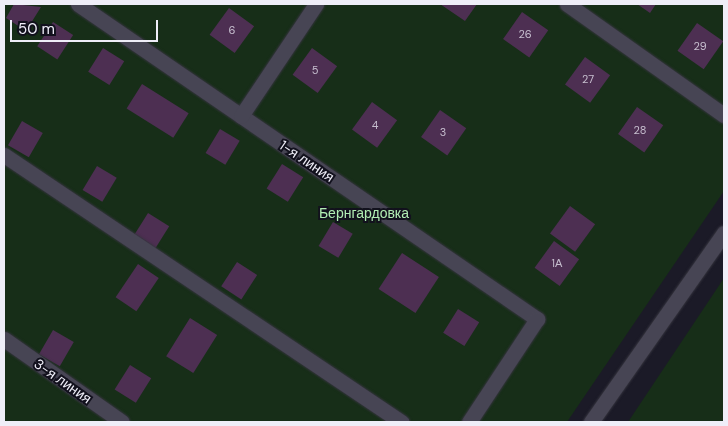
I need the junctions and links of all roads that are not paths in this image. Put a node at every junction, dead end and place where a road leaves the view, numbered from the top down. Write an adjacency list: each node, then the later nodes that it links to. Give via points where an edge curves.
1 (78, 4): 5 (street, 1-я линия)
2 (316, 4): 5 (street)
3 (567, 4): 4 (street)
4 (724, 115)
5 (241, 116): 11 (street, 1-я линия, via 537,319)
6 (4, 155): 10 (street)
7 (724, 232): 12 (street)
8 (4, 339): 9 (street, 3-я линия)
9 (122, 422)
10 (402, 422)
11 (469, 422)
12 (592, 422)

